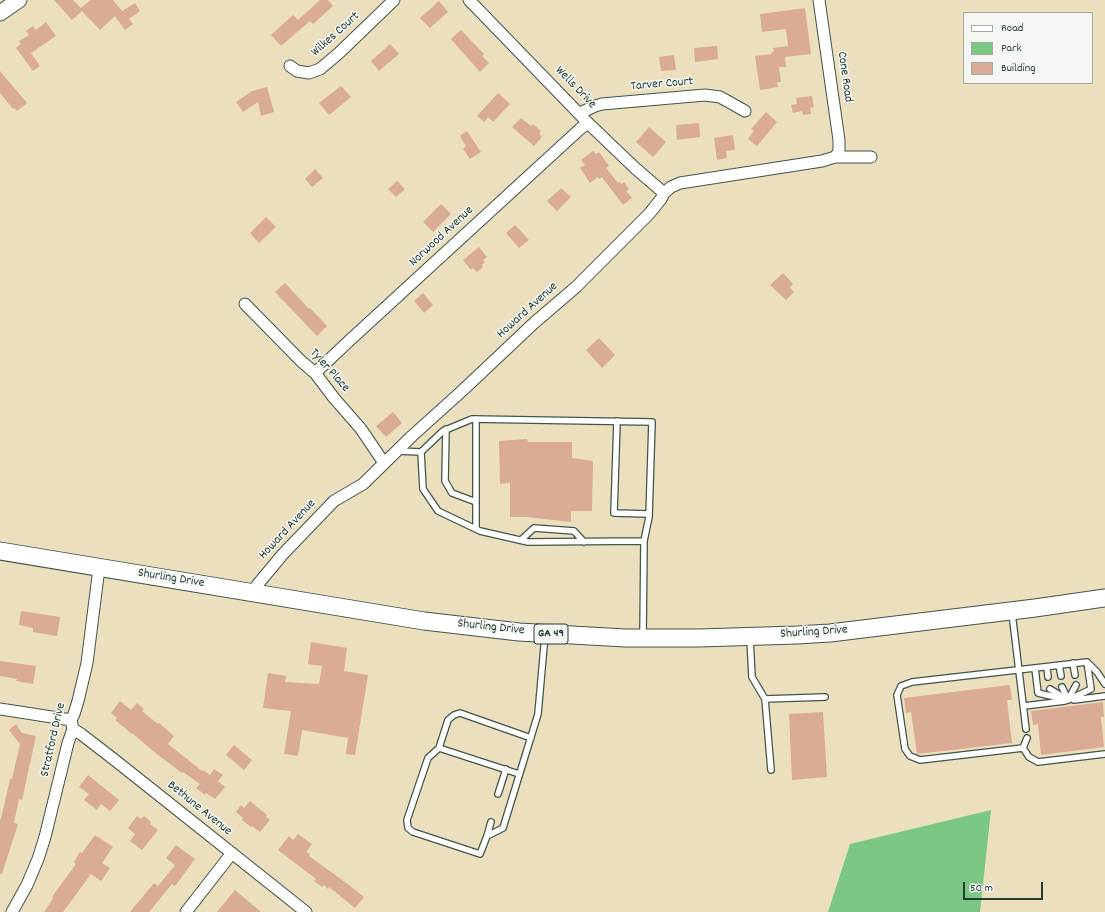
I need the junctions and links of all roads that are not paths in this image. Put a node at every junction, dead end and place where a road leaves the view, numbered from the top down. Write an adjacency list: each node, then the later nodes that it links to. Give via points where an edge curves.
1 (19, 0): 5 (main road)
2 (394, 0): 6 (street, Wilkes Court, via 320,69 309,73)
3 (469, 0): 8 (street, Wells Drive)
4 (819, 0): 10 (street, Cone Road, via 838,140 839,150)
5 (0, 13)
6 (290, 66)
7 (745, 111): 8 (street, Tarver Court, via 720,97 705,95 602,104)
8 (580, 113): 9 (street, Wells Drive)
9 (588, 123): 12 (street, Wells Drive); 14 (street, Norwood Avenue)
10 (835, 157): 11 (street, Howard Avenue); 12 (street, Howard Avenue, via 680,183)
11 (871, 157)
12 (664, 193): 18 (street, Howard Avenue, via 649,214 576,287)
13 (245, 304): 14 (street, Tyler Place)
14 (315, 373): 20 (street, Tyler Place, via 361,429)
15 (476, 419): 16 (lane); 17 (lane); 21 (lane)
16 (617, 421): 22 (lane, via 652,422); 22 (lane, via 614,513)
17 (446, 429): 19 (lane); 21 (lane, via 445,481 452,493)
18 (397, 451): 19 (lane); 20 (street, Howard Avenue)
19 (421, 452): 23 (lane, via 423,489 438,511)
20 (384, 463): 29 (street, Howard Avenue, via 364,484 334,501 283,554)
21 (476, 502): 23 (lane)
22 (649, 514): 25 (lane)
23 (476, 529): 24 (lane)
24 (520, 540): 26 (lane); 26 (lane, via 534,528 574,532)
25 (644, 541): 26 (lane); 34 (lane)
26 (584, 542)
27 (0, 551): 28 (main road, Shurling Drive / GA 49)
28 (99, 568): 29 (main road, Shurling Drive / GA 49); 54 (street, Stratford Drive, via 86,663)
29 (253, 592): 32 (main road, Shurling Drive / GA 49, via 424,621)
30 (1105, 598): 31 (main road, Shurling Drive / GA 49)
31 (1012, 611): 33 (main road, Shurling Drive / GA 49, via 830,633); 40 (lane)
32 (545, 633): 34 (main road, Shurling Drive / GA 49); 56 (lane, via 538,714)
33 (749, 637): 34 (main road, Shurling Drive / GA 49); 50 (lane, via 752,676)
34 (643, 638)
35 (1087, 662): 36 (lane); 44 (lane); 51 (lane, via 1091,689)
36 (1073, 664): 37 (lane); 42 (lane)
37 (1059, 665): 38 (lane); 41 (lane)
38 (1047, 667): 39 (lane); 43 (lane)
39 (1035, 668): 40 (lane); 51 (lane, via 1038,693)
40 (1020, 670): 52 (lane); 59 (lane, via 912,682 901,686 897,695 905,749 910,756 920,760)
41 (1061, 676)
42 (1075, 676)
43 (1048, 677)
44 (1105, 684)
45 (1076, 685): 51 (lane)
46 (1062, 687): 51 (lane)
47 (1050, 689): 51 (lane)
48 (1105, 696): 51 (lane)
49 (825, 697): 50 (lane)
50 (766, 700): 62 (lane)
51 (1068, 700): 52 (lane)
52 (1024, 706): 55 (lane)
53 (0, 709): 54 (street, Bethune Avenue)
54 (72, 725): 67 (street, Bethune Avenue); 68 (street, Stratford Drive, via 43,844)
55 (1026, 729)
56 (531, 738): 58 (lane, via 460,712 448,720); 63 (lane)
57 (1027, 738): 59 (lane)
58 (439, 748): 61 (lane); 66 (lane, via 428,758 407,820 408,828 413,832 480,854)
59 (1023, 748): 60 (lane, via 1029,757 1038,762)
60 (1105, 754)
61 (506, 769): 63 (lane); 64 (lane)
62 (771, 770)
63 (519, 774): 66 (lane, via 503,828)
64 (498, 794)
65 (491, 822): 66 (lane)
66 (487, 836)
67 (232, 853): 69 (street); 70 (street, Bethune Avenue)
68 (12, 912)
69 (186, 912)
70 (306, 912)

